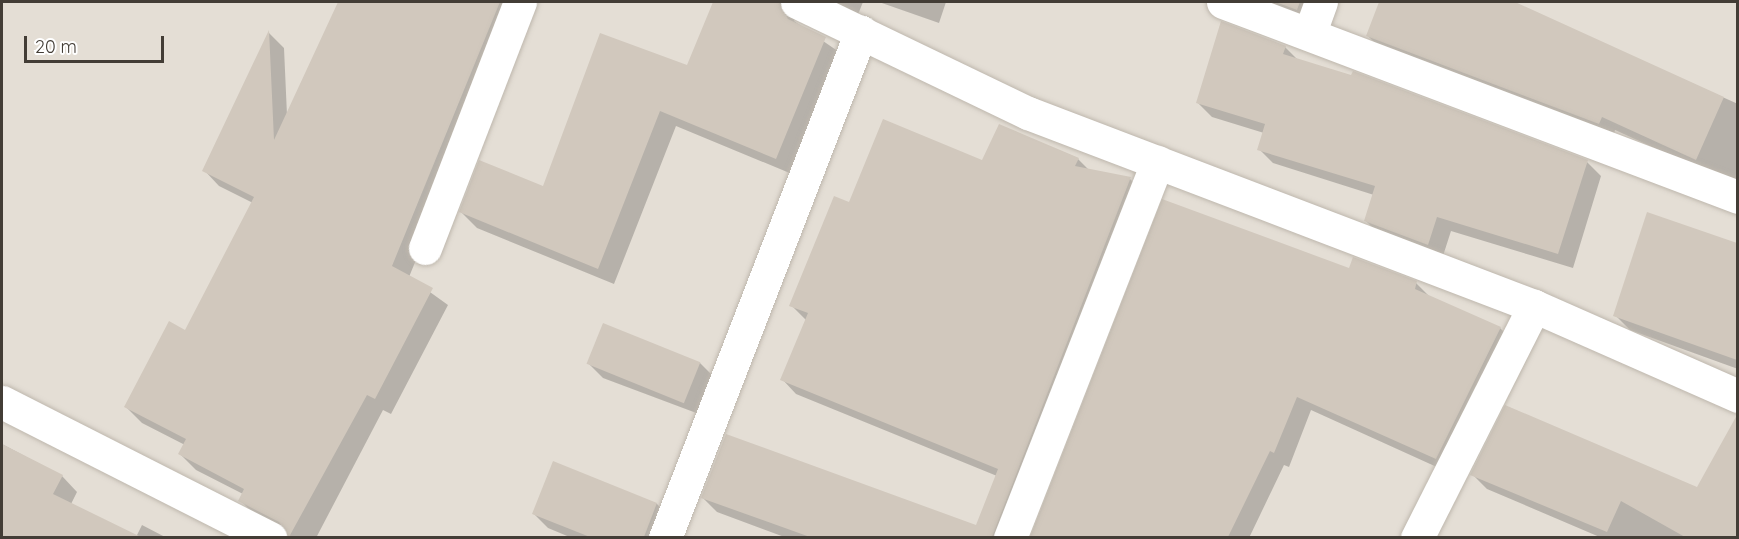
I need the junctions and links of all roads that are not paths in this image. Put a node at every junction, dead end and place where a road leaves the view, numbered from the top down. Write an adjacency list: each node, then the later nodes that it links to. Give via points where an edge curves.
1 (520, 2): 9 (street)
2 (797, 2): 5 (street)
3 (1223, 2): 6 (street)
4 (1321, 2): 6 (street)
5 (861, 32): 7 (street, via 1028,114); 14 (street)
6 (1310, 32): 8 (street)
7 (1157, 162): 10 (street); 15 (street)
8 (1737, 197)
9 (425, 248)
10 (1534, 306): 11 (street); 16 (street)
11 (1737, 396)
12 (2, 402): 13 (street)
13 (270, 537)
14 (665, 537)
15 (1010, 537)
16 (1418, 537)

